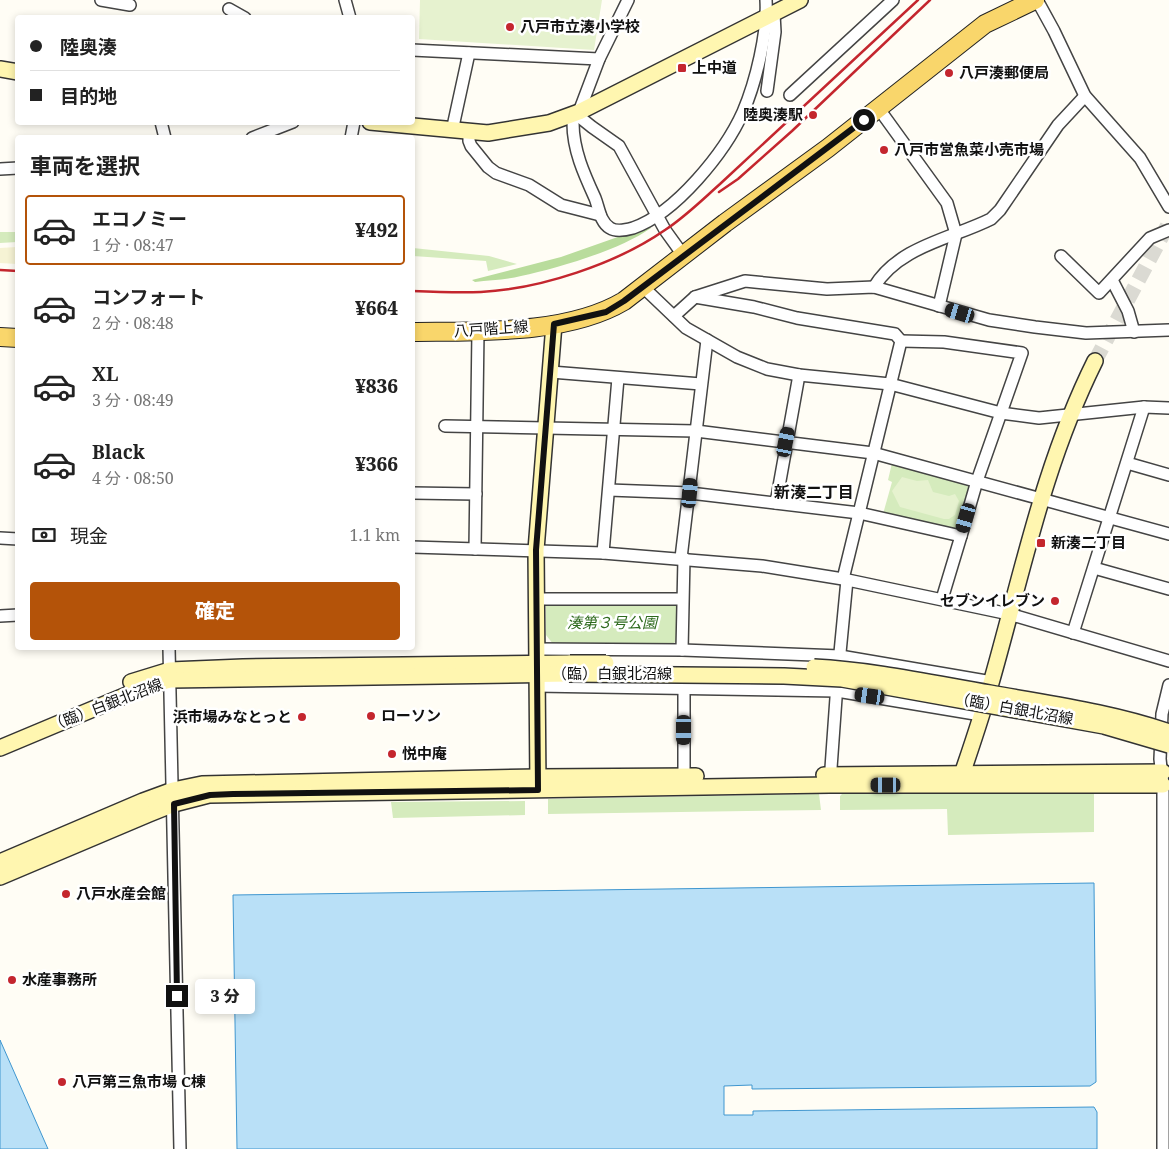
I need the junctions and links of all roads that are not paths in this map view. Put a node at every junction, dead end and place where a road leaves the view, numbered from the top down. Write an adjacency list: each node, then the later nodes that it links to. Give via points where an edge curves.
1 (101, 0): 8 (street)
2 (345, 0): 12 (street)
3 (628, 0): 16 (street)
4 (766, 0): 13 (street)
5 (800, 0): 13 (street)
6 (892, 0): 20 (street)
7 (1029, 1): 21 (street, via 1054,31); 22 (main road, 八戸階上線, via 985,24)
8 (130, 2): 10 (street)
9 (229, 9): 11 (street)
10 (132, 15)
11 (240, 15)
12 (349, 15)
13 (769, 16): 19 (street, via 775,32); 23 (street); 33 (street, via 744,110 735,129 678,200)
14 (415, 50): 15 (street)
15 (469, 53): 16 (street); 26 (street)
16 (599, 59): 23 (street)
17 (0, 69): 18 (street)
18 (15, 72)
19 (767, 91)
20 (790, 95)
21 (1085, 96): 31 (street, via 1140,158); 35 (street, via 1058,125 1000,210 991,219)
22 (879, 109): 35 (street, via 943,197); 36 (main road, 八戸階上線)
23 (576, 117): 27 (street, via 521,129); 32 (street, via 574,142); 33 (street, via 619,146)
24 (285, 125): 28 (street)
25 (397, 125): 26 (street)
26 (452, 131): 27 (street)
27 (469, 132): 32 (street, via 471,146 496,173 529,185 561,205)
28 (260, 135)
29 (15, 168): 30 (street)
30 (0, 169)
31 (1169, 207)
32 (600, 215): 33 (street, via 610,228 616,230 631,228)
33 (658, 216): 36 (street)
34 (1169, 230): 38 (street, via 1150,238)
35 (956, 234): 40 (street, via 904,256 882,274); 42 (street)
36 (683, 255): 39 (main road, 八戸階上線)
37 (1061, 256): 38 (street, via 1099,293)
38 (1112, 280): 48 (street, via 1128,311)
39 (642, 286): 43 (street); 44 (main road, 八戸階上線, via 606,312)
40 (874, 287): 41 (street, via 827,289 762,280 745,281); 42 (street)
41 (695, 297): 43 (street); 52 (street, via 895,334)
42 (939, 306): 48 (street, via 989,320 1086,334)
43 (674, 316): 51 (street, via 686,328)
44 (554, 324): 46 (main road, 八戸階上線); 54 (street)
45 (1169, 330): 48 (street)
46 (478, 331): 47 (main road, 八戸階上線); 64 (street)
47 (415, 332)
48 (1134, 332)
49 (0, 337): 50 (main road)
50 (15, 338)
51 (707, 340): 55 (street, via 736,357 767,369); 57 (street)
52 (901, 342): 58 (street); 61 (street, via 944,342 1022,353)
53 (1095, 361): 62 (street)
54 (552, 372): 56 (street); 65 (street)
55 (799, 375): 58 (street); 68 (street)
56 (618, 378): 57 (street); 66 (street)
57 (701, 384): 67 (street)
58 (890, 384): 61 (street); 69 (street)
59 (1144, 407): 60 (street); 62 (street); 70 (street)
60 (1169, 408)
61 (1001, 413): 62 (street, via 1039,418); 72 (street)
62 (1071, 413): 77 (street)
63 (445, 426): 64 (street)
64 (476, 427): 65 (street); 76 (street)
65 (545, 428): 66 (street); 87 (street)
66 (613, 429): 67 (street); 73 (street)
67 (696, 431): 68 (street); 75 (street)
68 (786, 442): 69 (street); 78 (street)
69 (874, 453): 72 (street); 79 (street)
70 (1127, 463): 71 (street); 80 (street)
71 (1169, 475)
72 (977, 481): 77 (street); 82 (street)
73 (609, 490): 75 (street); 88 (street)
74 (415, 493): 76 (street)
75 (690, 493): 78 (street); 89 (street)
76 (476, 494): 86 (street)
77 (1040, 498): 80 (street); 96 (street)
78 (776, 503): 79 (street)
79 (859, 513): 82 (street); 91 (street)
80 (1109, 518): 81 (street); 90 (street)
81 (1169, 534)
82 (961, 536): 95 (street)
83 (0, 538): 84 (street)
84 (15, 538)
85 (415, 547): 86 (street)
86 (475, 549): 87 (street)
87 (536, 550): 88 (street); 93 (street)
88 (603, 553): 89 (street)
89 (682, 558): 91 (street); 94 (street)
90 (1094, 568): 92 (street); 99 (street)
91 (845, 579): 95 (street); 102 (street)
92 (1169, 589)
93 (536, 598): 94 (street); 104 (street)
94 (682, 599): 101 (street)
95 (942, 599): 96 (street)
96 (1009, 614): 99 (street); 107 (street)
97 (15, 615): 98 (street)
98 (0, 616)
99 (1073, 632): 103 (street)
100 (169, 650): 106 (street)
101 (682, 650): 102 (street); 104 (street)
102 (840, 656): 107 (street); 110 (street)
103 (1169, 661)
104 (536, 668): 105 (street, （臨）白銀北沼線); 106 (street, （臨）白銀北沼線); 109 (street); 120 (street)
105 (570, 668): 112 (street, （臨）白銀北沼線, bridge, via 843,669 1104,714); 114 (street, （臨）白銀北沼線, bridge, via 842,679 1104,726)
106 (170, 675): 113 (street, （臨）白銀北沼線, via 124,684); 115 (street, （臨）白銀北沼線); 121 (street)
107 (992, 682): 111 (street)
108 (1169, 685): 117 (street, via 1162,714 1160,759)
109 (684, 687): 110 (street); 119 (street)
110 (837, 691): 111 (street); 118 (street)
111 (982, 715): 116 (street)
112 (1169, 732)
113 (0, 736)
114 (1169, 745)
115 (0, 748)
116 (961, 778): 117 (street); 118 (street)
117 (1163, 779): 124 (street)
118 (831, 780): 119 (street)
119 (684, 781): 120 (street)
120 (538, 783): 121 (street, via 202,784)
121 (174, 797): 122 (street); 123 (street); 125 (street)
122 (0, 862)
123 (0, 877)
124 (1165, 924): 126 (street)
125 (180, 1149)
126 (1163, 1149)

